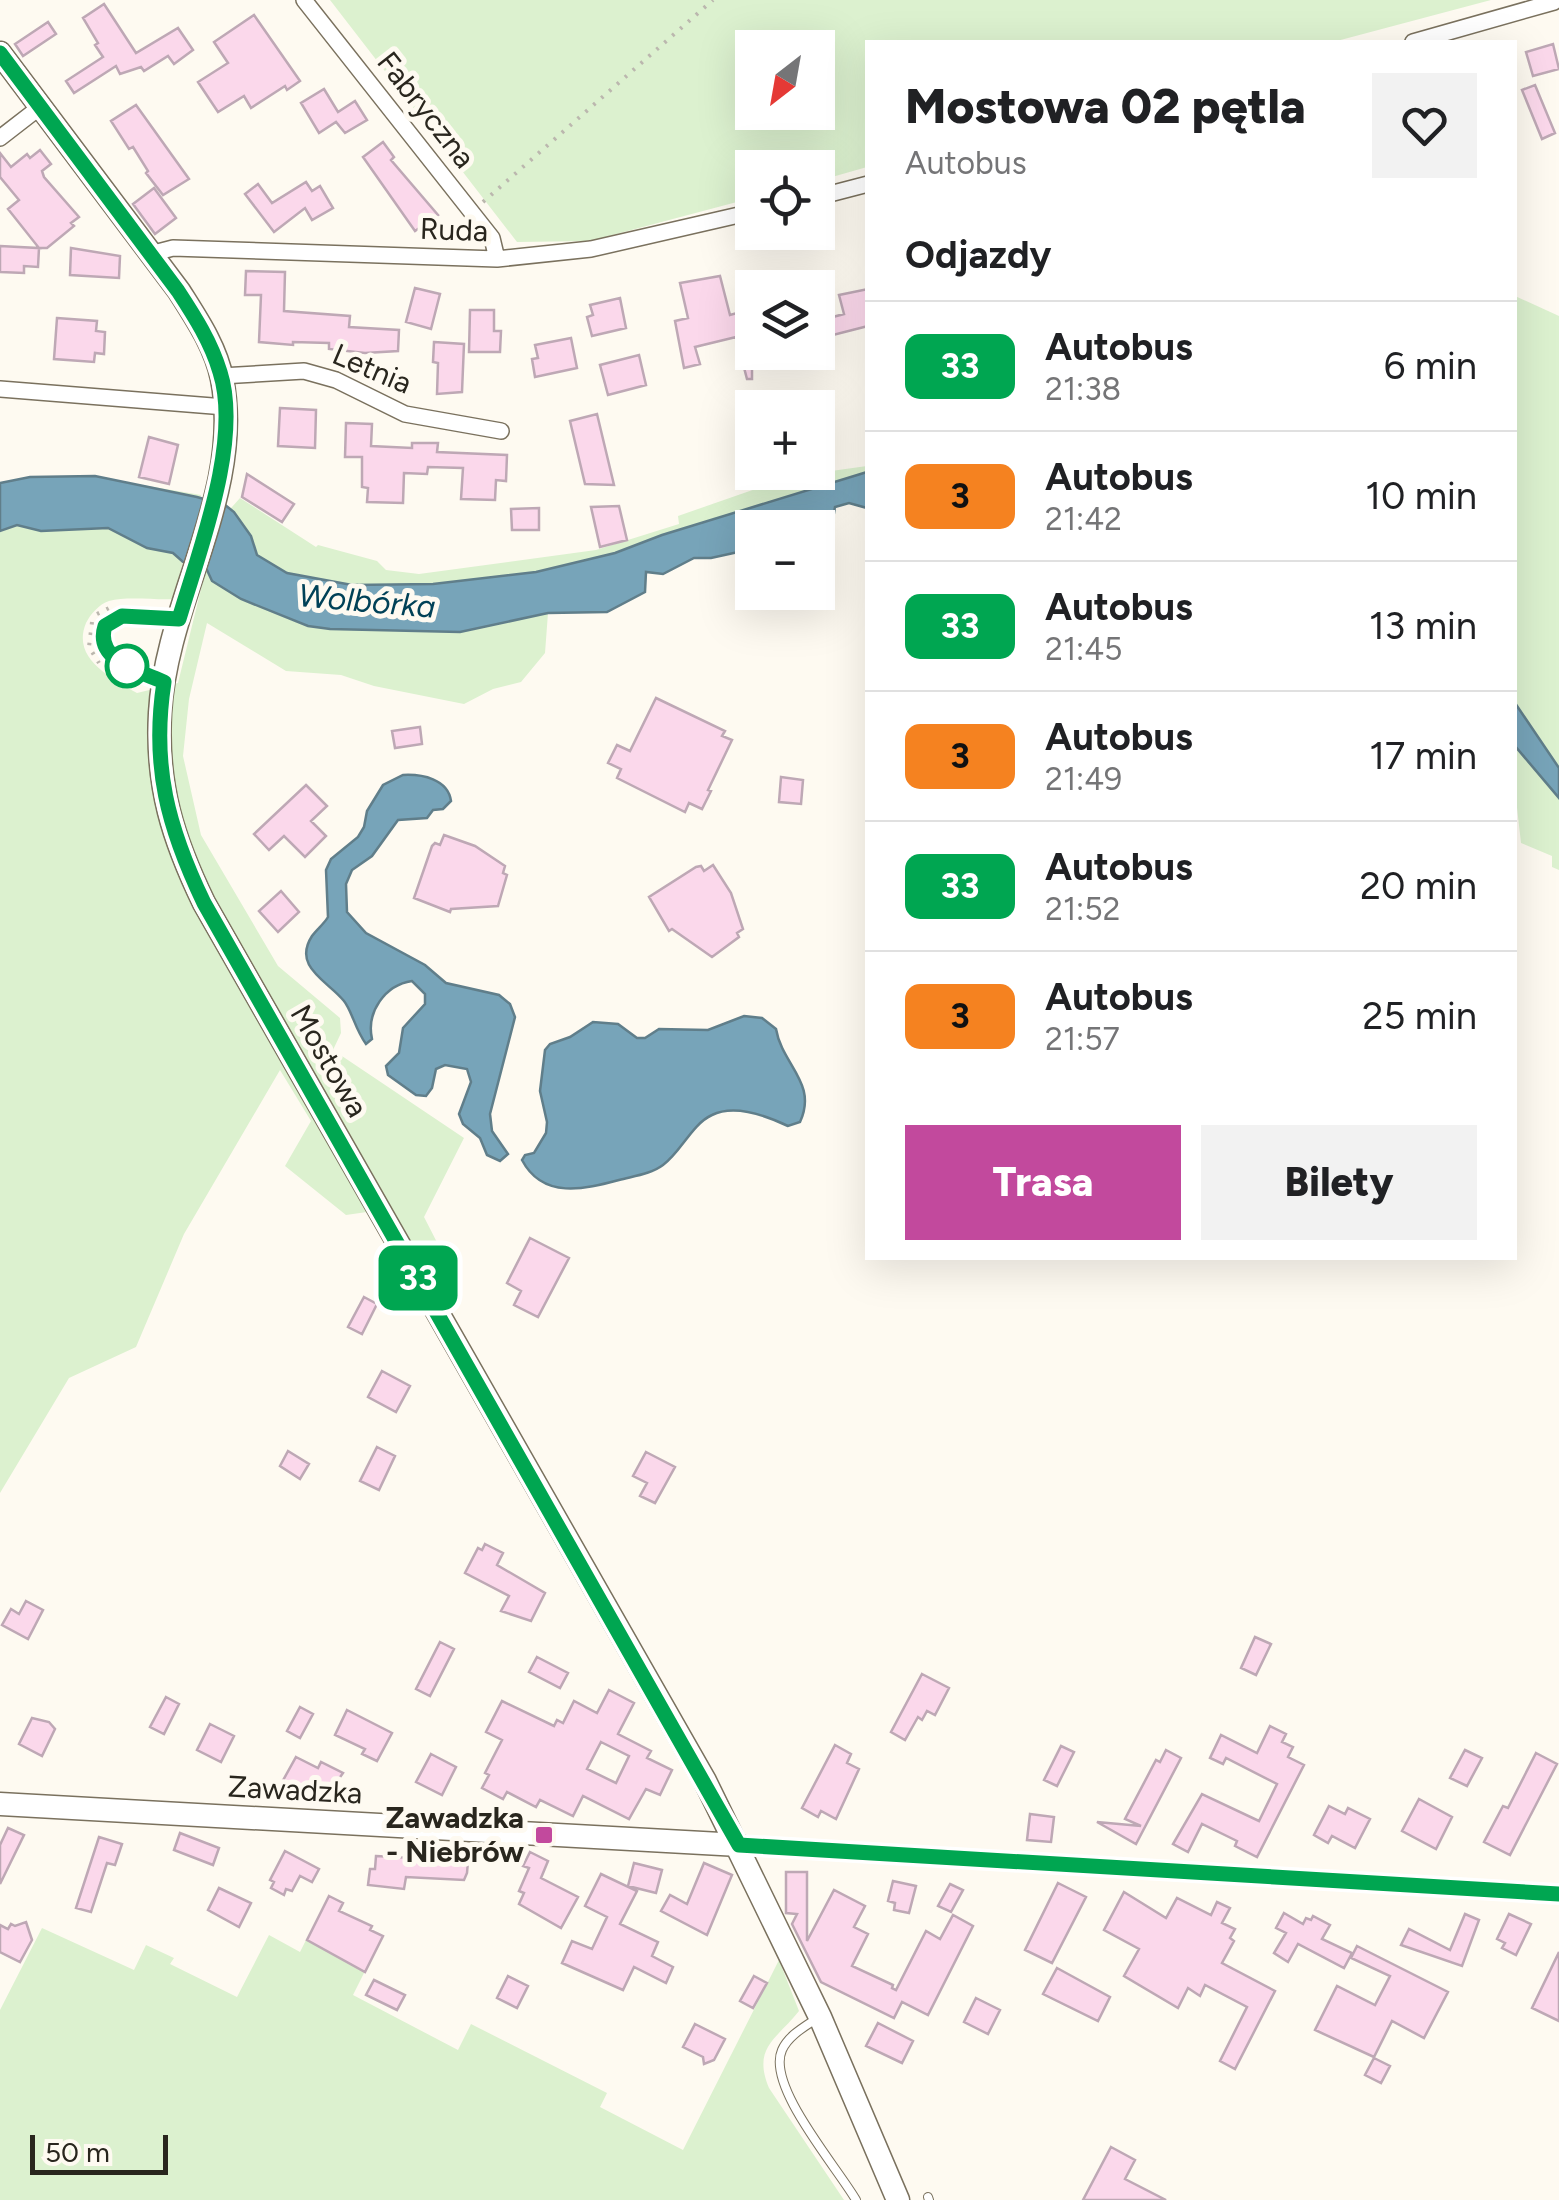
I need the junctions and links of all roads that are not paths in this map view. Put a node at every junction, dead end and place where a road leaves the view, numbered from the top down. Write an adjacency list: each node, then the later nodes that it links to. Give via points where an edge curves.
1 (304, 0): 11 (street, Fabryczna, via 492,238)
2 (1554, 2): 3 (street)
3 (1420, 40)
4 (0, 53): 5 (street, Mostowa)
5 (40, 107): 6 (street); 10 (street, Mostowa)
6 (0, 138)
7 (865, 185): 8 (street)
8 (835, 192)
9 (735, 216): 11 (street, Ruda, via 591,249)
10 (150, 254): 11 (street, Ruda, via 173,248); 12 (street, Mostowa, via 204,332)
11 (497, 259)
12 (222, 376): 14 (street, Mostowa); 15 (street, Letnia, via 304,371 405,414)
13 (0, 389): 14 (street)
14 (226, 407): 16 (street, Mostowa, via 224,457)
15 (501, 430)
16 (179, 619): 17 (street, Mostowa); 17 (lane, via 122,616 105,626 102,638 112,656)
17 (164, 682): 19 (street, Mostowa, via 166,810 204,903)
18 (0, 1804): 19 (street, Zawadzka)
19 (739, 1845): 20 (street, Zawadzka); 21 (street, Mostowa)
20 (1559, 1894)
21 (820, 2016): 22 (lane, via 781,2050 779,2072 787,2095); 23 (street, Mostowa)
22 (856, 2200)
23 (898, 2200)

